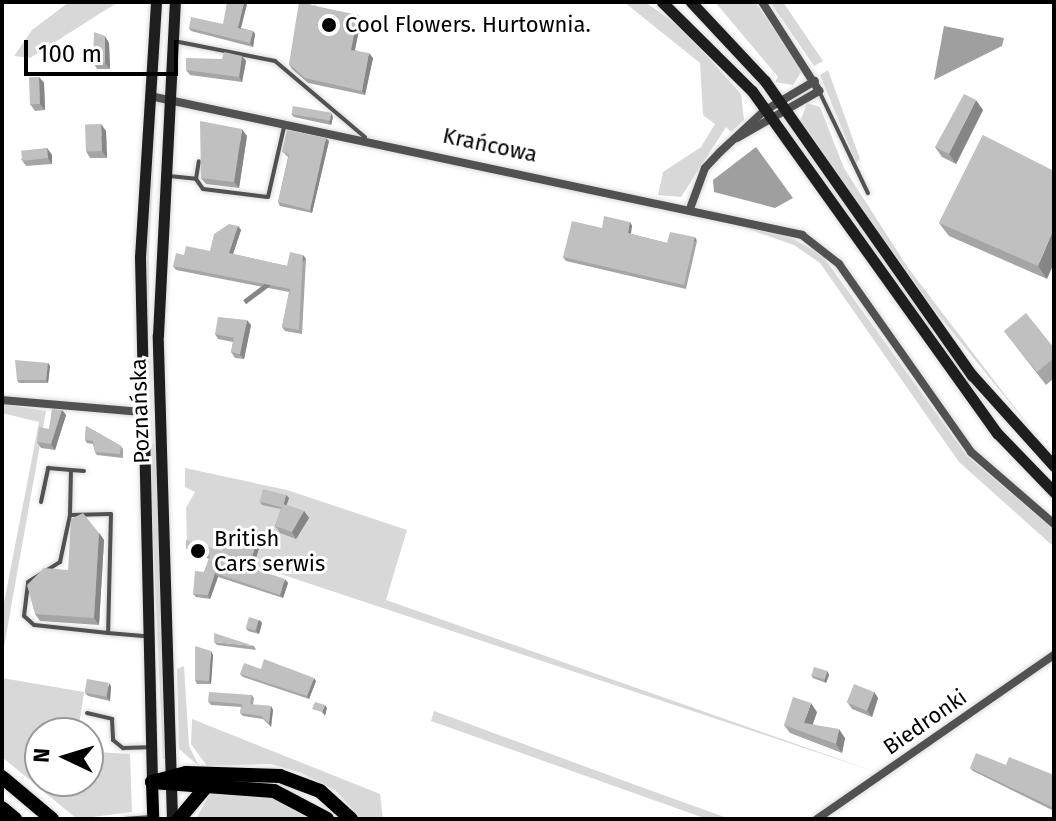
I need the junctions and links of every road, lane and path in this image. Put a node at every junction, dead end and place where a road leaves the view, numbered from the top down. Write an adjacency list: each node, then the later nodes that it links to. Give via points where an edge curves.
1 (156, 2): 9 (main road, Poznańska)
2 (175, 2): 6 (main road, Poznańska)
3 (662, 2): 12 (main road, via 716,49)
4 (691, 2): 11 (main road)
5 (762, 2): 7 (street)
6 (172, 40): 10 (main road, Poznańska); 16 (lane, via 275,61)
7 (815, 81): 8 (street); 11 (street)
8 (819, 91): 13 (street); 21 (lane)
9 (150, 96): 10 (street, Krańcowa); 24 (main road, Poznańska, via 140,257)
10 (168, 98): 14 (street, Krańcowa); 19 (main road, Poznańska)
11 (779, 100): 12 (street); 13 (main road)
12 (764, 111): 15 (main road); 17 (street)
13 (788, 112): 15 (street); 25 (main road, via 972,375)
14 (285, 121): 16 (street, Krańcowa); 20 (lane, via 268,197 203,189)
15 (772, 123): 17 (street); 28 (main road, via 997,433)
16 (365, 137): 22 (street, Krańcowa)
17 (737, 138): 22 (street, via 705,168)
18 (199, 161): 20 (lane)
19 (163, 176): 20 (lane); 39 (main road, Poznańska, via 158,335)
20 (196, 179)
21 (868, 193)
22 (691, 206): 31 (street, Krańcowa, via 802,235 839,264 971,452)
23 (2, 400): 24 (street)
24 (143, 412): 33 (main road, Poznańska)
25 (1054, 466)
26 (71, 470): 27 (lane); 29 (lane, via 48,468); 30 (lane)
27 (84, 471)
28 (1054, 492)
29 (41, 502)
30 (70, 515): 32 (lane, via 111,514); 32 (lane, via 60,562 28,582 24,616 34,625)
31 (1054, 524)
32 (108, 633): 33 (lane)
33 (148, 636): 36 (main road, Poznańska)
34 (1054, 655): 50 (street, Biedronki)
35 (87, 713): 36 (lane, via 112,719 113,740 123,748)
36 (151, 747): 38 (main road, Poznańska)
37 (2, 777): 44 (highway)
38 (152, 782): 39 (highway); 42 (main road, Poznańska)
39 (171, 782): 40 (highway); 46 (main road, Poznańska); 49 (highway, via 280,776 331,798)
40 (205, 788): 47 (highway); 48 (highway, via 274,791)
41 (2, 808): 43 (highway)
42 (153, 818): 45 (lane)
43 (15, 819)
44 (52, 819)
45 (124, 819)
46 (172, 819)
47 (179, 819)
48 (327, 819)
49 (351, 819)
50 (817, 819)

